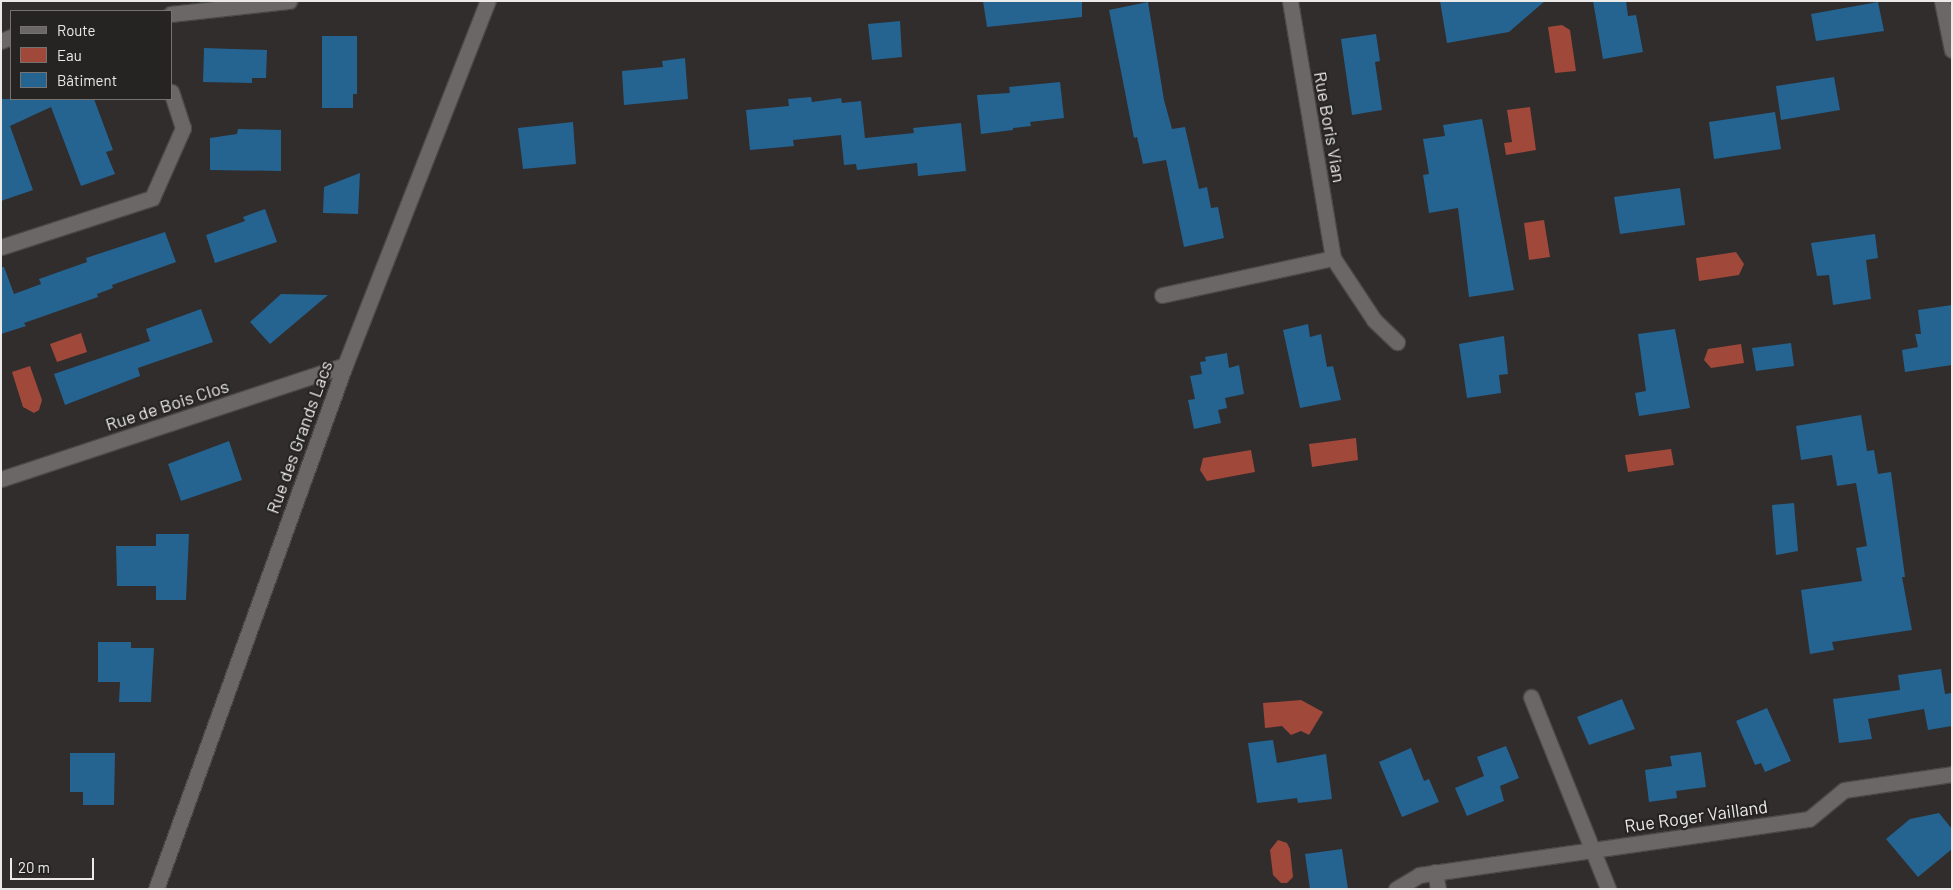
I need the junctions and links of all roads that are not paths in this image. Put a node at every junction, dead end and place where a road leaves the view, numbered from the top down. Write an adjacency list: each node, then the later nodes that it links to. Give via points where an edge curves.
1 (289, 1): 5 (street)
2 (488, 1): 12 (street, Rue des Grands Lacs)
3 (1290, 1): 9 (street, Rue Boris Vian)
4 (1942, 1): 6 (street)
5 (172, 14)
6 (1952, 50)
7 (172, 95): 8 (street, via 183,128 152,198)
8 (1, 248)
9 (1333, 258): 10 (street); 11 (street, Rue Boris Vian, via 1374,320)
10 (1162, 295)
11 (1397, 342)
12 (345, 365): 13 (street, Rue de Bois Clos); 18 (street, Rue des Grands Lacs)
13 (1, 480)
14 (1531, 696): 16 (street)
15 (1952, 774): 16 (street, Rue Roger Vailland, via 1844,790 1810,819)
16 (1591, 850): 17 (street, Rue Roger Vailland); 21 (street)
17 (1435, 872): 19 (street, Rue Roger Vailland, via 1419,875); 20 (street)
18 (156, 889)
19 (1396, 889)
20 (1438, 889)
21 (1608, 889)

